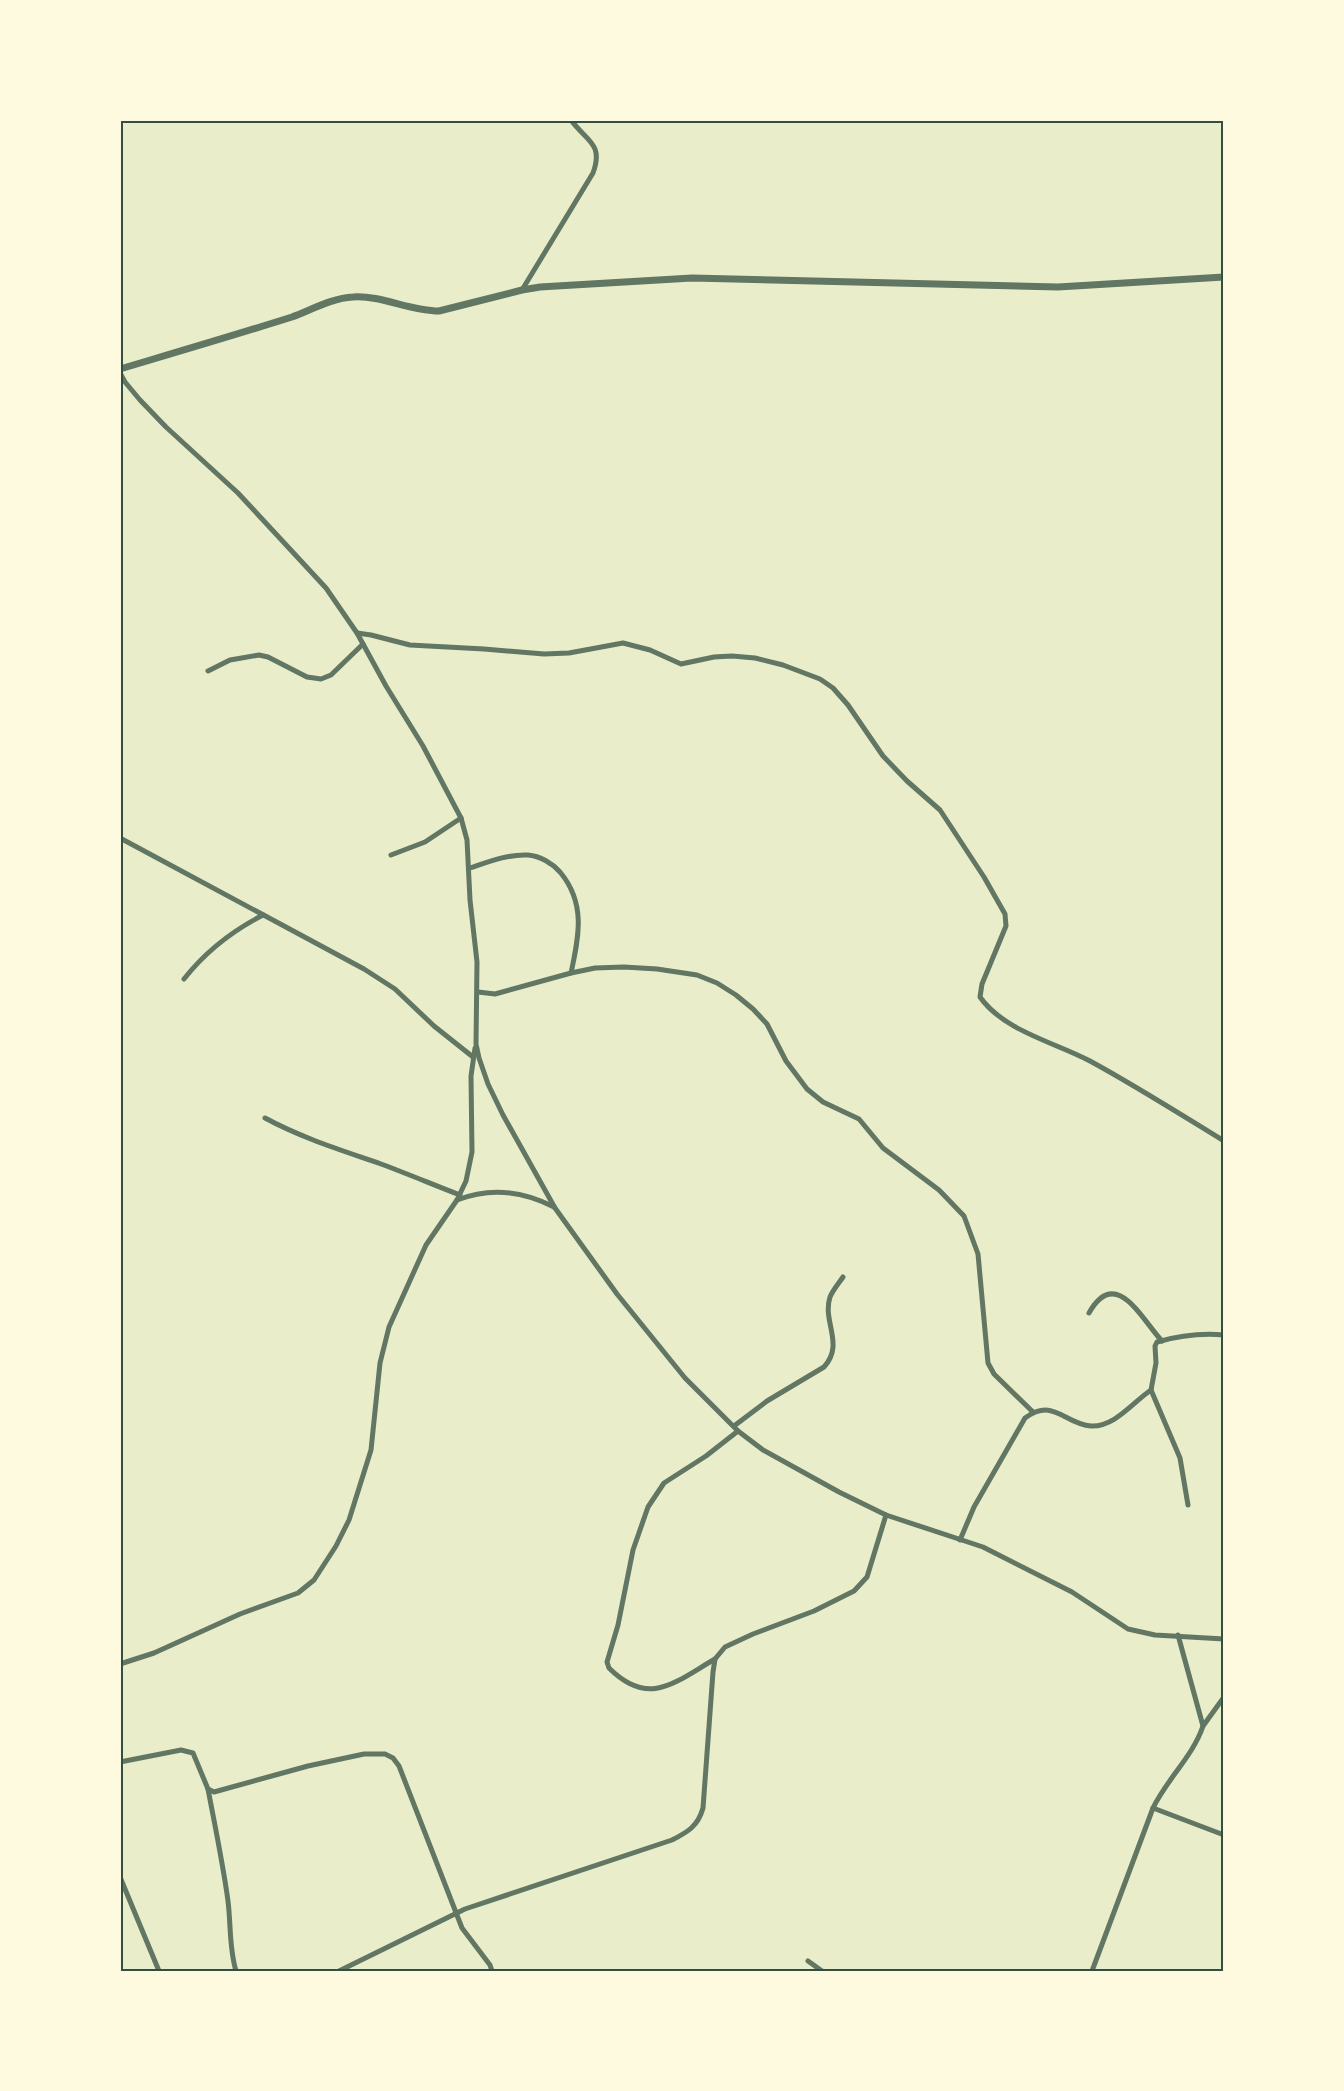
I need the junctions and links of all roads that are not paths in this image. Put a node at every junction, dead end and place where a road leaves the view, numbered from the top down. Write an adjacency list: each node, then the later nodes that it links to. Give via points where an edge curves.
1 (571, 120): 3 (street, via 594,146 598,159)
2 (1224, 277): 3 (street, via 1058,287 692,278)
3 (522, 290): 4 (street, via 439,311 368,298 342,299)
4 (120, 371): 5 (street, via 140,400 238,493 326,588)
5 (357, 633): 6 (street); 19 (street, via 410,645 544,654 623,644 650,650 681,664 714,657 755,658 820,679 848,705 883,756 940,810 1005,914 1006,926 982,984 980,997 989,1010 1089,1061)
6 (363, 644): 7 (street, via 331,675 321,679 307,677 259,655 230,660); 8 (street)
7 (208, 671)
8 (461, 818): 10 (street, via 425,842); 11 (street)
9 (120, 838): 12 (street)
10 (391, 855)
11 (470, 868): 13 (street, via 530,855 555,867 577,900 578,944); 15 (street)
12 (263, 915): 14 (street, via 217,944); 17 (street, via 395,989)
13 (572, 973): 15 (street, via 505,992); 27 (street, via 624,968 697,975 717,983 753,1009 767,1024 786,1061 807,1089 823,1102 859,1119 883,1148 939,1190 964,1216 978,1254 988,1363 994,1374)
14 (184, 979)
15 (478, 992): 16 (street)
16 (476, 1044): 17 (street); 21 (street, via 482,1071 498,1105)
17 (473, 1057): 20 (street, via 472,1152)
18 (265, 1118): 20 (street, via 307,1139 383,1165)
19 (1224, 1141)
20 (458, 1198): 21 (street, via 514,1193); 35 (street, via 426,1245 388,1327 380,1363 372,1450 349,1520 319,1574 298,1593)
21 (555, 1208): 28 (street, via 664,1353)
22 (843, 1277): 28 (street, via 830,1299 830,1359 824,1367 767,1401)
23 (1089, 1313): 25 (street, via 1101,1297 1118,1294 1142,1315)
24 (1224, 1335): 25 (street)
25 (1162, 1341): 26 (street, via 1155,1346)
26 (1151, 1390): 27 (street, via 1119,1417 1092,1426 1054,1411); 29 (street, via 1180,1458)
27 (1033, 1412): 31 (street, via 1024,1418 1002,1456)
28 (736, 1428): 30 (street, via 763,1450); 34 (street, via 706,1456 664,1483 648,1507 633,1550 608,1662 609,1668 626,1682 651,1690 663,1688)
29 (1188, 1505)
30 (886, 1515): 31 (street); 34 (street, via 867,1577 854,1591 736,1641)
31 (960, 1540): 32 (street, via 1045,1576 1128,1629)
32 (1178, 1635): 33 (street); 37 (street)
33 (1224, 1639)
34 (715, 1659): 43 (street, via 703,1808 695,1826 657,1846)
35 (120, 1664)
36 (1224, 1696): 37 (street)
37 (1203, 1726): 40 (street)
38 (120, 1762): 39 (street, via 189,1751)
39 (208, 1789): 43 (street, via 218,1792 308,1766 364,1754 385,1754 399,1766); 46 (street)
40 (1153, 1808): 41 (street); 50 (street)
41 (1224, 1834)
42 (120, 1877): 45 (street)
43 (457, 1913): 47 (street); 48 (street, via 462,1928)
44 (808, 1961): 49 (street)
45 (159, 1971)
46 (236, 1971)
47 (339, 1971)
48 (492, 1971)
49 (822, 1971)
50 (1092, 1971)

